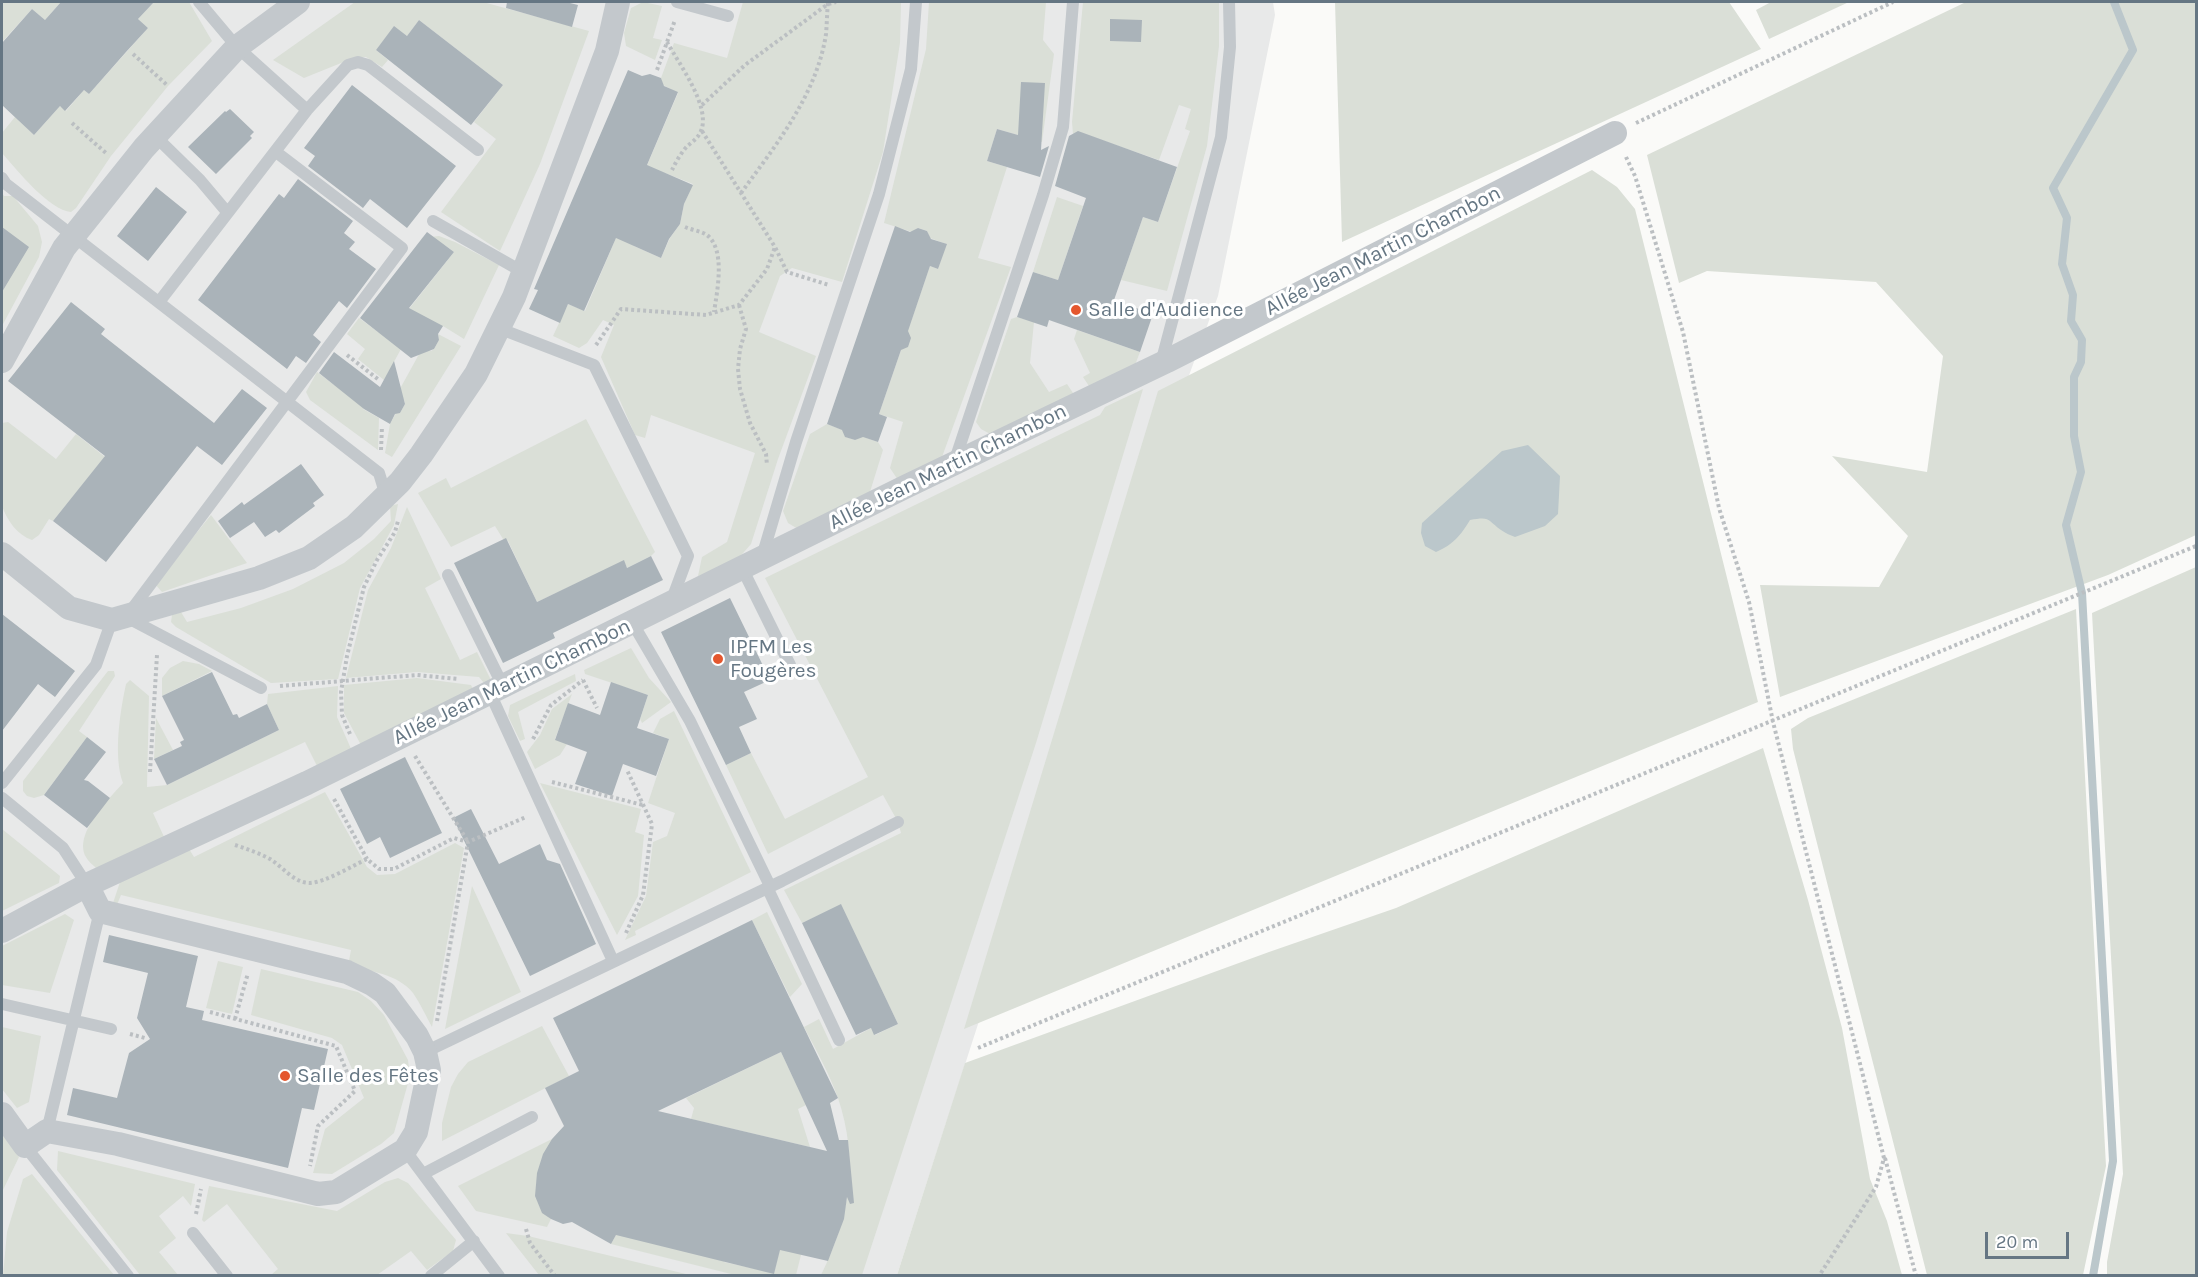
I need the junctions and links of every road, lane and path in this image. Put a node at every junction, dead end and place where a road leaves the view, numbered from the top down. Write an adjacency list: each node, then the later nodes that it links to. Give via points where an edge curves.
1 (199, 2): 13 (lane)
2 (298, 2): 13 (street)
3 (618, 2): 34 (street, via 607,51)
4 (680, 2): 11 (lane); 12 (path)
5 (836, 2): 10 (path)
6 (916, 2): 35 (lane, via 911,69 879,194)
7 (1073, 2): 48 (lane, via 1063,127)
8 (1229, 2): 43 (lane, via 1230,46 1221,137)
9 (1893, 2): 21 (path)
10 (828, 3): 17 (path, via 745,65); 28 (path, via 826,35 813,77 785,132)
11 (728, 16)
12 (667, 42): 15 (path); 17 (path)
13 (237, 47): 16 (street); 18 (lane)
14 (133, 54): 16 (path)
15 (657, 70)
16 (187, 103): 22 (street)
17 (702, 105): 20 (path)
18 (307, 110): 23 (lane, via 348,65 358,62 368,65); 24 (lane)
19 (72, 123): 25 (path)
20 (702, 131): 26 (path, via 684,149); 28 (path)
21 (1615, 133): 43 (street, Allée Jean Martin Chambon); 66 (path, via 1635,176 1683,332 1719,508 1749,602)
22 (155, 136): 25 (street); 29 (lane)
23 (478, 150)
24 (276, 152): 29 (lane); 40 (lane, via 402,248)
25 (126, 170): 32 (street)
26 (672, 170)
27 (2, 178): 32 (lane)
28 (741, 192): 33 (path)
29 (227, 212): 36 (lane)
30 (433, 221): 34 (lane)
31 (685, 227): 38 (path, via 706,235 714,243 720,267)
32 (74, 235): 36 (lane); 41 (street)
33 (775, 247): 35 (path, via 787,272); 37 (path, via 766,269)
34 (523, 272): 39 (street)
35 (847, 290): 53 (lane)
36 (159, 302): 45 (lane)
37 (739, 305): 38 (path); 49 (path, via 746,329 738,369 740,389 765,454)
38 (714, 312): 42 (path, via 706,315 621,309)
39 (498, 328): 42 (lane); 50 (street, via 476,374 421,455)
40 (332, 343): 44 (path); 45 (lane)
41 (2, 361)
42 (585, 361): 55 (lane, via 594,365 688,556)
43 (1161, 364): 48 (street, Allée Jean Martin Chambon)
44 (379, 380)
45 (288, 402): 50 (lane, via 379,473); 56 (lane)
46 (382, 426): 47 (path)
47 (381, 452)
48 (954, 464): 53 (street, Allée Jean Martin Chambon)
49 (767, 470)
50 (393, 505): 56 (street, via 309,558 259,578); 62 (path, via 395,532 364,587)
51 (2196, 546): 66 (path)
52 (2, 554): 56 (street, via 69,608)
53 (752, 563): 55 (street, Allée Jean Martin Chambon); 60 (lane)
54 (448, 575): 64 (lane)
55 (671, 603): 57 (street, Allée Jean Martin Chambon)
56 (119, 618): 58 (lane); 74 (lane, via 96,665)
57 (632, 622): 59 (street, Allée Jean Martin Chambon); 83 (lane, via 690,722)
58 (159, 634): 63 (lane); 71 (path)
59 (569, 653): 61 (path); 64 (street, Allée Jean Martin Chambon)
60 (790, 665)
61 (583, 680): 65 (path); 68 (path, via 551,705 536,735)
62 (343, 682): 63 (path); 64 (path, via 417,675 477,682); 69 (path, via 342,715)
63 (261, 687)
64 (496, 689): 67 (street, Allée Jean Martin Chambon); 68 (lane)
65 (597, 708)
66 (1773, 722): 94 (path); 101 (path)
67 (403, 736): 69 (street, Allée Jean Martin Chambon); 80 (path)
68 (518, 755): 72 (lane)
69 (361, 757): 73 (street, Allée Jean Martin Chambon)
70 (627, 770): 76 (path)
71 (150, 772)
72 (528, 775): 76 (path); 77 (lane)
73 (322, 776): 79 (street, Allée Jean Martin Chambon); 81 (path)
74 (2, 783)
75 (2, 798): 82 (lane, via 63,848)
76 (644, 806): 87 (path, via 652,824 643,895)
77 (544, 810): 80 (path); 87 (lane)
78 (898, 822): 83 (lane)
79 (197, 834): 81 (path, via 256,852 309,883); 82 (street, Allée Jean Martin Chambon)
80 (468, 842): 81 (path, via 454,838 394,869 379,869); 95 (path)
81 (367, 859)
82 (87, 885): 84 (street); 85 (street, Allée Jean Martin Chambon)
83 (769, 886): 87 (lane); 93 (lane)
84 (100, 911): 86 (street); 91 (lane)
85 (2, 931)
86 (254, 949): 90 (path); 95 (street, via 347,972 372,984 385,993)
87 (613, 961): 95 (lane)
88 (2, 1004): 91 (lane)
89 (210, 1012): 90 (path)
90 (235, 1019): 104 (path, via 336,1046 355,1091 318,1126)
91 (75, 1020): 92 (lane); 98 (lane)
92 (111, 1029)
93 (839, 1040)
94 (978, 1048)
95 (429, 1050): 100 (street, via 429,1070 416,1132)
96 (2, 1114): 99 (street)
97 (532, 1117): 103 (lane)
98 (47, 1131): 99 (street); 102 (street)
99 (25, 1146): 108 (lane)
100 (405, 1150): 103 (lane); 104 (street, via 336,1192 318,1194)
101 (1884, 1158): 113 (path, via 1876,1187); 114 (path)
102 (205, 1166): 104 (street); 106 (path)
103 (423, 1174): 107 (lane)
104 (305, 1190)
105 (526, 1229): 112 (path, via 530,1243)
106 (193, 1233): 109 (lane)
107 (474, 1241): 110 (lane); 111 (lane)
108 (128, 1275)
109 (227, 1275)
110 (431, 1275)
111 (499, 1275)
112 (555, 1275)
113 (1820, 1275)
114 (1916, 1275)

